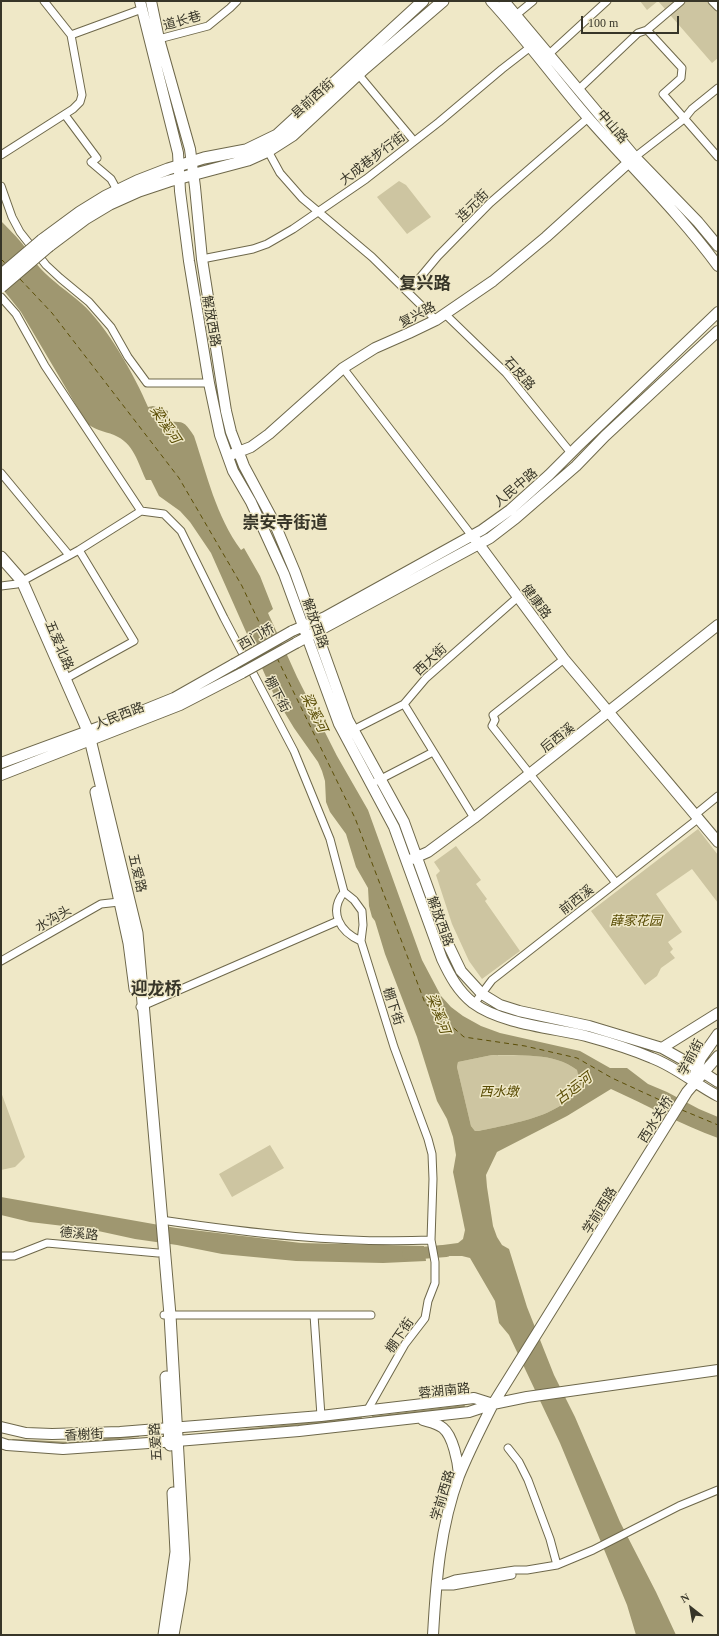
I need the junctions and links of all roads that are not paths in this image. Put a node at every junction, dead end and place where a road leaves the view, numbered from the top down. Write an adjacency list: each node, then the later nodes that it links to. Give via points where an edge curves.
1 (44, 1): 16 (street)
2 (151, 1): 17 (main road, 解放西路)
3 (237, 1): 17 (street, 道长巷, via 208,26)
4 (423, 1): 31 (main road, 县前西街, via 277,134 246,150)
5 (443, 1): 20 (main road, 县前西街)
6 (491, 1): 18 (main road, 中山路)
7 (504, 1): 14 (main road, 中山路)
8 (533, 1): 14 (street)
9 (607, 1): 19 (street)
10 (681, 1): 15 (street)
11 (712, 1): 13 (street)
12 (141, 5): 16 (street); 17 (main road, 解放西路)
13 (718, 7)
14 (516, 15): 18 (main road, 中山路)
15 (647, 30): 22 (street, via 638,33); 25 (street, via 682,68 681,78 663,94)
16 (71, 35): 23 (street, via 82,95 80,102)
17 (154, 40): 31 (main road, 解放西路); 32 (main road, 解放西路, via 178,153)
18 (534, 44): 19 (main road, 中山路); 24 (main road, 中山路); 26 (street, 大成巷步行街)
19 (548, 55): 22 (main road, 中山路)
20 (358, 74): 26 (street); 27 (main road, 县前西街, via 293,134)
21 (718, 88): 25 (street)
22 (578, 90): 30 (main road, 中山路)
23 (65, 115): 28 (street); 36 (street, via 96,158 91,162 111,179)
24 (588, 118): 30 (main road, 中山路); 44 (street, 连元街, via 490,203 438,256)
25 (684, 119): 29 (street); 30 (street)
26 (414, 141): 37 (street, 大成巷步行街, via 366,179)
27 (268, 151): 33 (main road, 县前西街, via 248,160); 37 (street, via 280,173 302,198)
28 (1, 155)
29 (717, 155)
30 (632, 160): 39 (main road, 中山路, via 693,217); 41 (main road, 中山路); 47 (main road, 复兴路, via 493,281)
31 (192, 162): 32 (main road, 县前西街); 33 (main road, 解放西路)
32 (178, 166): 34 (main road, 解放西路); 36 (main road, 县前西街)
33 (194, 175): 34 (main road, 县前西街); 40 (main road, 解放西路)
34 (179, 178): 38 (main road, 县前西街, via 110,204); 51 (main road, 解放西路, via 188,262)
35 (1, 186): 51 (street, via 20,232 46,265 90,302 111,327 147,383)
36 (117, 190): 38 (main road, 县前西街, via 80,212)
37 (318, 211): 40 (street, 大成巷步行街, via 266,244); 44 (street)
38 (46, 243): 42 (main road, bridge); 43 (main road, bridge)
39 (718, 246)
40 (202, 259): 52 (main road, 解放西路, via 226,411)
41 (718, 266)
42 (1, 274)
43 (1, 287)
44 (408, 292): 48 (street)
45 (1, 297): 56 (street, via 16,314 45,366)
46 (718, 312): 53 (main road, 人民中路)
47 (445, 314): 48 (main road, 复兴路); 53 (street, 石皮路, via 506,373)
48 (436, 320): 50 (main road, 复兴路, via 375,348)
49 (718, 331): 58 (main road, 人民中路, via 576,466 516,518)
50 (343, 368): 52 (main road, 复兴路, via 269,434 251,447); 57 (street, 健康路)
51 (209, 383): 54 (main road, 解放西路)
52 (238, 452): 54 (main road, 复兴路); 66 (main road, 解放西路, via 274,522)
53 (571, 453): 57 (main road, 人民中路, via 510,510)
54 (227, 456): 67 (main road, 解放西路, via 284,574)
55 (1, 474): 60 (street)
56 (141, 511): 59 (street); 92 (street, 棚下街, via 164,514 181,531 294,751 330,839)
57 (472, 536): 58 (main road, 健康路); 66 (main road, 人民中路, via 325,617)
58 (479, 544): 65 (main road, 健康路); 70 (main road, 人民中路)
59 (78, 550): 60 (street); 75 (street, via 134,641)
60 (69, 555): 63 (street)
61 (1, 557): 63 (main road, 五爱路)
62 (1, 566): 63 (main road, 五爱北路)
63 (20, 582): 64 (street); 75 (main road, 五爱路); 79 (main road, 五爱北路)
64 (1, 586)
65 (518, 596): 72 (main road, 健康路); 76 (street, 西大街, via 426,678)
66 (313, 621): 67 (main road, 人民中路); 70 (main road, 解放西路)
67 (303, 625): 69 (main road, 人民中路); 70 (main road, 解放西路)
68 (718, 626): 77 (main road, 后西溪)
69 (292, 631): 73 (main road, 西门桥, bridge)
70 (312, 634): 71 (main road, 人民中路); 78 (main road, 解放西路); 84 (main road, 解放西路, via 339,724)
71 (296, 643): 74 (main road, 西门桥, bridge)
72 (564, 660): 77 (main road, 健康路); 82 (street, via 493,715 495,720 492,726)
73 (234, 664): 79 (main road, 人民西路, via 174,698)
74 (242, 672): 79 (main road, 人民西路, via 180,705)
75 (65, 679): 79 (main road, 五爱路)
76 (404, 704): 78 (street, 西大街); 80 (street)
77 (609, 712): 82 (main road, 后西溪); 86 (main road, 健康路)
78 (353, 730): 84 (main road, 解放西路)
79 (87, 736): 81 (main road, 人民西路); 83 (main road, 人民西路); 93 (main road, 五爱路); 99 (main road, 五爱路, via 138,933)
80 (433, 752): 84 (street); 87 (street)
81 (1, 763)
82 (531, 774): 87 (main road, 后西溪); 91 (street)
83 (1, 775)
84 (376, 782): 89 (main road, 解放西路, via 404,822); 90 (main road, 解放西路)
85 (718, 796): 86 (street, 前西溪)
86 (697, 816): 88 (main road, 健康路); 91 (street, 前西溪)
87 (474, 818): 89 (main road, 后西溪)
88 (718, 842)
89 (418, 857): 90 (main road, 后西溪); 97 (main road, 解放西路, via 456,961 461,971)
90 (407, 861): 98 (main road, 解放西路, via 449,976)
91 (616, 883): 97 (street, 前西溪, via 492,980)
92 (344, 892): 94 (street, via 340,897); 95 (street, 棚下街, via 362,911)
93 (119, 902): 96 (street, 水沟头, via 101,904); 99 (main road, 五爱路)
94 (338, 921): 95 (street, via 342,929); 99 (street)
95 (361, 941): 111 (street, 棚下街, via 394,1047 432,1154)
96 (1, 961)
97 (482, 994): 98 (street, 前西溪); 102 (main road, 解放西路, via 500,1005 519,1011 589,1026)
98 (474, 1004): 105 (main road, 解放西路, via 496,1015 587,1037 647,1056)
99 (141, 1007): 110 (main road, 五爱路)
100 (718, 1013): 102 (main road)
101 (718, 1034): 104 (main road, 学前街, via 701,1058)
102 (662, 1048): 104 (main road, 解放西路)
103 (718, 1056): 104 (main road, 学前街)
104 (701, 1071): 105 (main road, 学前街); 106 (main road, 解放西路)
105 (694, 1081): 107 (main road, 学前街); 108 (main road, 解放西路)
106 (718, 1082)
107 (687, 1092): 109 (main road, 西水关桥)
108 (718, 1096)
109 (645, 1160): 118 (main road, 学前西路)
110 (158, 1219): 111 (street, via 276,1235 387,1242); 112 (main road, 五爱路)
111 (431, 1240): 119 (street, 棚下街, via 435,1283 425,1318 405,1344)
112 (159, 1248): 113 (street, 德溪路, via 46,1243 14,1256); 114 (main road, 五爱路)
113 (1, 1256)
114 (167, 1315): 115 (street); 124 (main road, 五爱路)
115 (314, 1315): 116 (street); 120 (street)
116 (371, 1315)
117 (718, 1370): 118 (main road)
118 (493, 1404): 119 (main road, 蓉湖南路, via 474,1398); 121 (main road, 蓉湖南路, via 469,1412); 128 (main road, 学前西路)
119 (367, 1411): 120 (main road, 蓉湖南路); 122 (main road)
120 (322, 1416): 124 (main road, 蓉湖南路)
121 (417, 1419): 122 (main road, 蓉湖南路); 128 (main road, via 444,1428 451,1439)
122 (368, 1424): 125 (main road, 蓉湖南路)
123 (1, 1427): 124 (main road, 蓉湖南路, via 52,1434)
124 (172, 1427): 125 (main road, 五爱路)
125 (173, 1441): 126 (main road, 香榭街, via 63,1448); 132 (main road, 五爱路, via 176,1552); 133 (main road, 五爱路, via 184,1559)
126 (1, 1443)
127 (508, 1448): 130 (street, via 528,1480)
128 (459, 1476): 131 (main road, 学前西路, via 441,1547)
129 (718, 1490): 130 (street)
130 (557, 1565): 131 (street, via 453,1586)
131 (436, 1586): 134 (main road, 学前西路)
132 (164, 1635)
133 (173, 1635)
134 (433, 1635)

